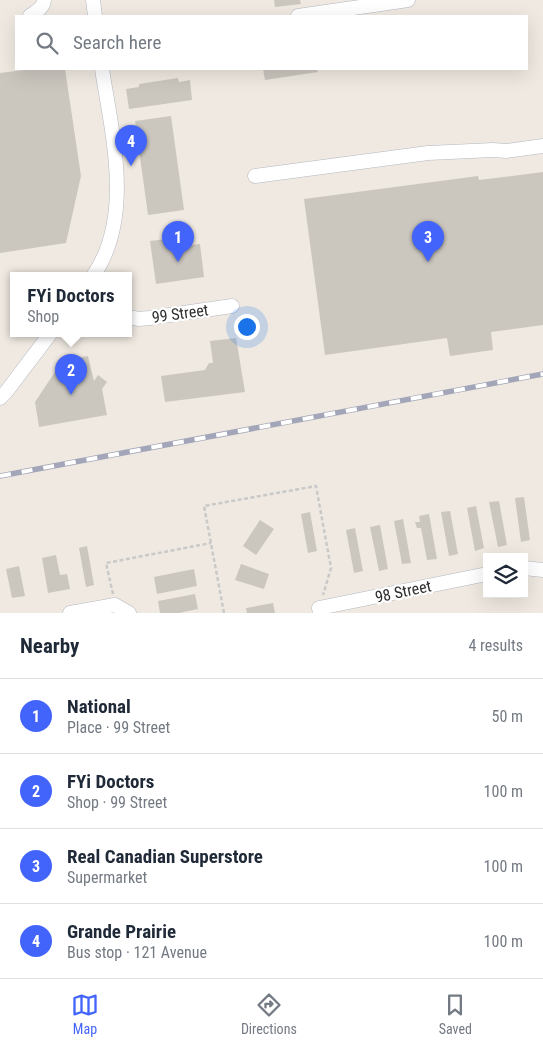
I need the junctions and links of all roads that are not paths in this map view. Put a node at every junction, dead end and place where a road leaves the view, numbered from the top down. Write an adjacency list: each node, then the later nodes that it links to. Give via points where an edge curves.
1 (44, 0): 4 (street, via 39,10)
2 (93, 0): 5 (street)
3 (408, 0): 6 (street)
4 (32, 15)
5 (95, 15)
6 (305, 15)
7 (102, 70): 10 (street, via 116,159 117,191 110,242)
8 (543, 146): 9 (street, via 506,151 428,153)
9 (255, 176)
10 (96, 272)
11 (232, 306): 12 (street, 99 Street)
12 (132, 318)
13 (48, 337): 14 (street)
14 (0, 398)
15 (528, 568): 16 (street)
16 (543, 570)
17 (483, 575): 18 (street, 98 Street)
18 (319, 611)
19 (70, 613): 20 (street, via 115,605)
20 (129, 613)

